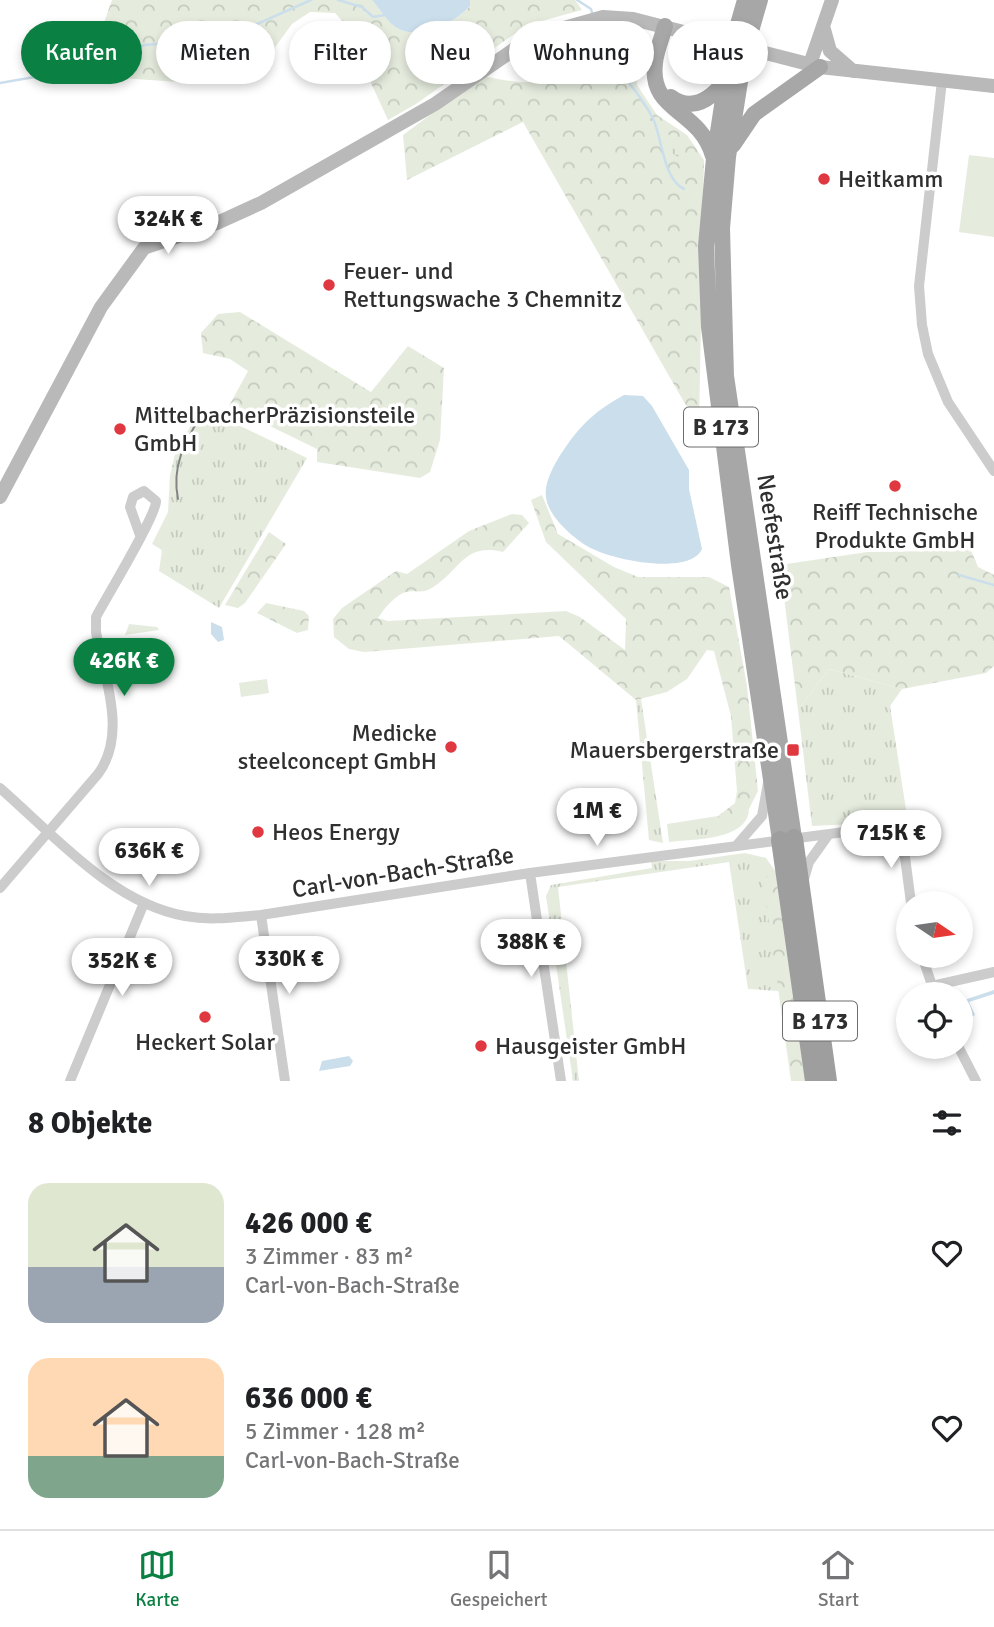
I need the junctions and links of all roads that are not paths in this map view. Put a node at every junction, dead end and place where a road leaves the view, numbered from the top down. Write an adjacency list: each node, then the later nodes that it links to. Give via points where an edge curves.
1 (745, 0): 4 (main road, Neefestraße / B 173)
2 (760, 0): 5 (main road, Neefestraße / B 173)
3 (832, 0): 6 (main road)
4 (744, 21)
5 (749, 21)
6 (823, 25): 8 (main road); 9 (main road, via 830,51)
7 (665, 26): 8 (main road); 10 (main road); 18 (main road, via 603,17 532,37 435,104 261,203 144,248 100,307)
8 (815, 65): 9 (main road); 16 (main road, via 754,114)
9 (854, 72): 11 (main road)
10 (655, 80): 12 (main road, via 674,100 692,104 708,99); 16 (main road, via 664,102 704,133)
11 (942, 81): 15 (main road); 17 (street, via 923,237 920,311 937,380 969,438)
12 (722, 84)
13 (725, 84): 16 (main road, Neefestraße / B 173)
14 (732, 84): 16 (main road, Neefestraße / B 173)
15 (994, 86)
16 (721, 157): 21 (main road, Neefestraße / B 173, via 705,246 709,327); 25 (main road, Neefestraße / B 173, via 726,376)
17 (994, 471)
18 (4, 479): 19 (main road)
19 (0, 497)
20 (140, 535): 23 (street, via 96,617 113,741 103,767)
21 (770, 776): 25 (main road, Neefestraße / B 173); 26 (street, via 762,817)
22 (0, 788): 23 (street, Carl-von-Bach-Straße)
23 (49, 832): 28 (street); 31 (street, Carl-von-Bach-Straße, via 110,882)
24 (829, 834): 25 (street); 29 (street, via 883,828 896,836 905,857); 30 (street, via 808,862)
25 (787, 839): 26 (street, Carl-von-Bach-Straße); 30 (highway, Neefestraße / B 173); 39 (highway, Neefestraße / B 173)
26 (736, 846): 27 (street, Carl-von-Bach-Straße)
27 (530, 873): 32 (street, Carl-von-Bach-Straße); 38 (street)
28 (0, 888)
29 (909, 891)
30 (802, 892): 40 (highway, Neefestraße / B 173)
31 (144, 903): 32 (street, Carl-von-Bach-Straße, via 184,916); 36 (street)
32 (261, 915): 37 (street)
33 (994, 972): 34 (street)
34 (960, 982)
35 (965, 1059): 41 (street)
36 (71, 1081)
37 (285, 1081)
38 (561, 1081)
39 (814, 1081)
40 (828, 1081)
41 (976, 1081)

